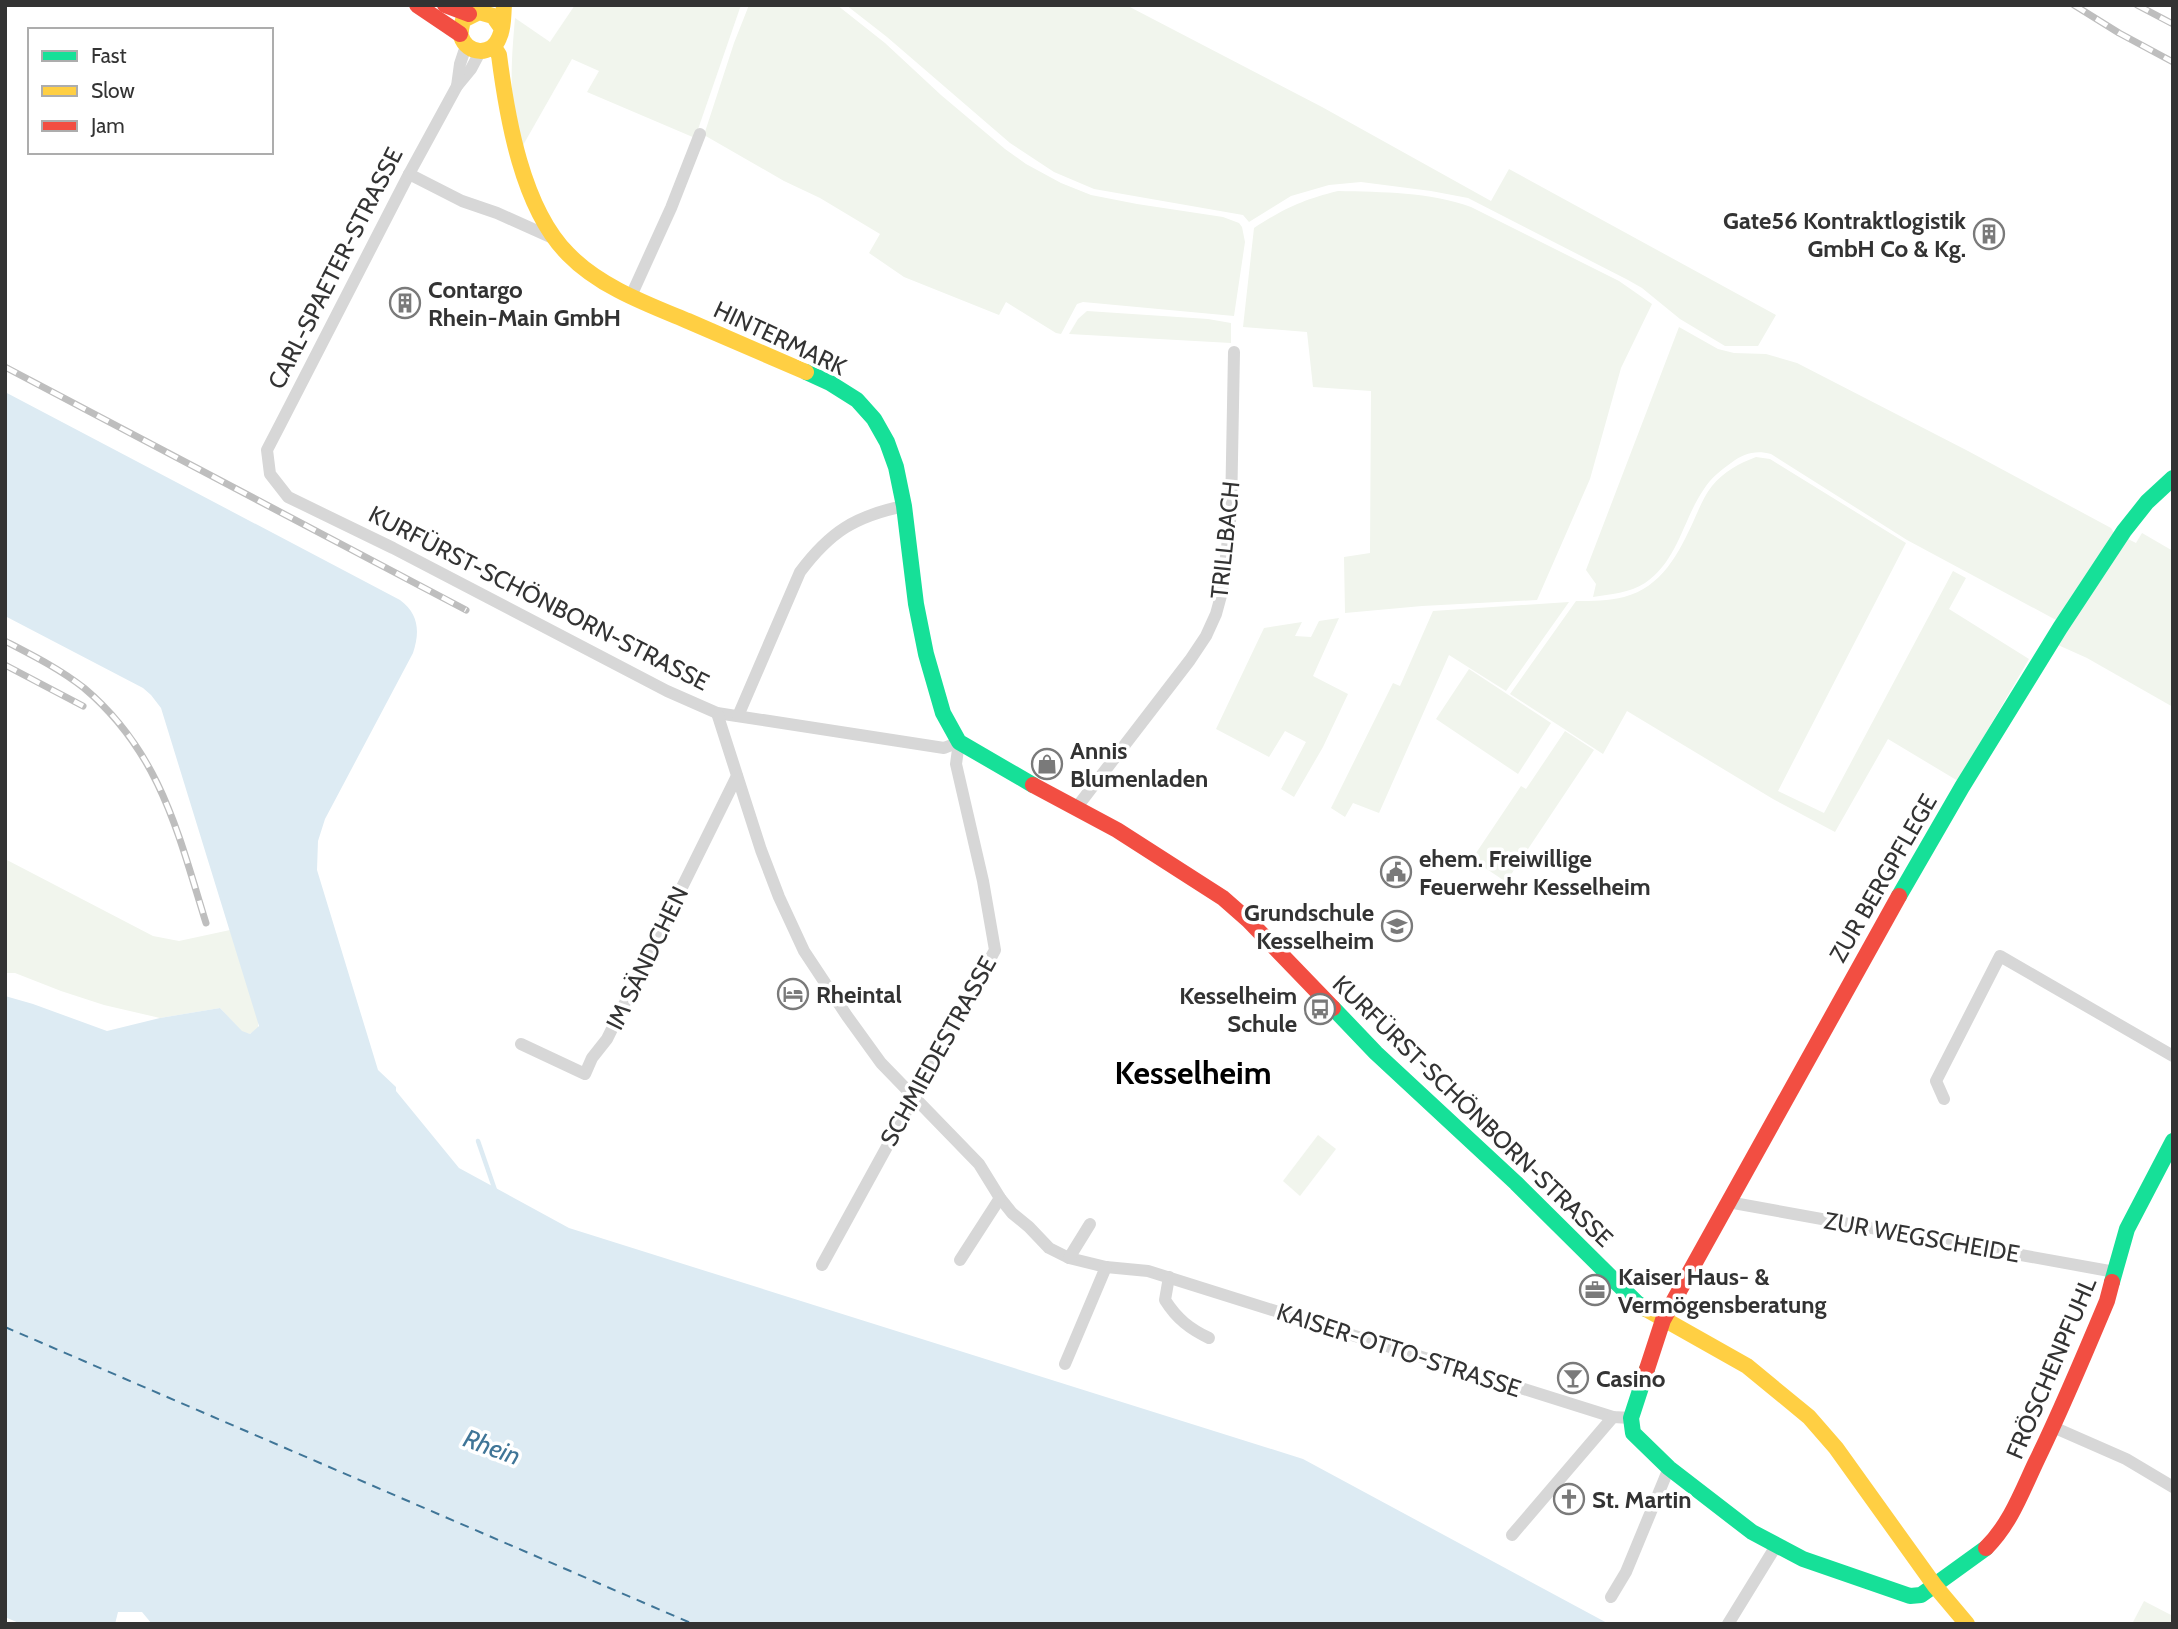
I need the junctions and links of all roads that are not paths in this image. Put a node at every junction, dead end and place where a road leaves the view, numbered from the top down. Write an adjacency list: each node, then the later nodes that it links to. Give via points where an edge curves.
1 (417, 5): 6 (street)
2 (445, 5): 4 (street)
3 (504, 5): 5 (street, CARL-SPAETER-STRASSE)
4 (479, 10): 5 (street, via 494,16); 6 (street, CARL-SPAETER-STRASSE, via 460,26)
5 (500, 26): 6 (street, CARL-SPAETER-STRASSE, via 500,37)
6 (475, 45): 8 (street, CARL-SPAETER-STRASSE, via 460,64 457,86); 9 (street, HINTERMARK, via 499,55 506,112 523,173)
7 (700, 134): 10 (street)
8 (409, 174): 9 (street, HINTERMARK); 12 (street, CARL-SPAETER-STRASSE, via 268,450)
9 (555, 239): 10 (street, HINTERMARK, via 592,273)
10 (631, 296): 14 (street, HINTERMARK, via 830,383 857,400 887,442)
11 (1234, 352): 19 (street, TRILLBACH, via 1231,512 1216,614 1190,660)
12 (270, 474): 15 (street, KURFÜRST-SCHÖNBORN-STRASSE, via 288,497)
13 (2173, 478): 26 (street, ZUR BERGPFLEGE, via 2124,531 1962,787)
14 (904, 506): 16 (street, via 854,521 815,552 800,572); 17 (street, HINTERMARK, via 926,654 943,713)
15 (717, 713): 16 (street, KURFÜRST-SCHÖNBORN-STRASSE); 18 (street, KAISER-OTTO-STRASSE)
16 (738, 716): 17 (street, KURFÜRST-SCHÖNBORN-STRASSE, via 944,748)
17 (959, 742): 19 (street, KURFÜRST-SCHÖNBORN-STRASSE); 22 (street, SCHMIEDESTRASSE, via 956,764 995,950)
18 (737, 776): 20 (street, IM SÄNDCHEN, via 607,1039 585,1074); 22 (street, KAISER-OTTO-STRASSE, via 804,951 874,1054)
19 (1077, 807): 34 (street, KURFÜRST-SCHÖNBORN-STRASSE, via 1240,912 1376,1053 1637,1303)
20 (521, 1044)
21 (2173, 1056): 23 (street, via 2000,956 1936,1081)
22 (913, 1096): 25 (street, KAISER-OTTO-STRASSE, via 979,1164); 30 (street, SCHMIEDESTRASSE)
23 (1944, 1099)
24 (2173, 1141): 32 (street, FRÖSCHENPFUHL, via 2127,1229)
25 (1000, 1198): 28 (street, KAISER-OTTO-STRASSE, via 1049,1248); 29 (street)
26 (1728, 1202): 32 (street, ZUR WEGSCHEIDE); 34 (street, ZUR BERGPFLEGE)
27 (1090, 1224): 28 (street)
28 (1069, 1258): 31 (street, KAISER-OTTO-STRASSE)
29 (960, 1260)
30 (822, 1265)
31 (1106, 1267): 33 (street, KAISER-OTTO-STRASSE); 36 (street)
32 (2115, 1272): 39 (street, FRÖSCHENPFUHL)
33 (1169, 1278): 35 (street, via 1165,1300 1170,1308 1189,1329); 37 (street, KAISER-OTTO-STRASSE)
34 (1663, 1320): 38 (street, ZUR BERGPFLEGE); 44 (street, KURFÜRST-SCHÖNBORN-STRASSE, via 1747,1366 1809,1417)
35 (1209, 1338)
36 (1065, 1364)
37 (1613, 1417): 38 (street, KAISER-OTTO-STRASSE); 42 (street)
38 (1630, 1418): 40 (street, via 1633,1433)
39 (2053, 1427): 41 (street, via 2126,1459); 44 (street, FRÖSCHENPFUHL, via 1998,1536)
40 (1670, 1468): 43 (street); 45 (street)
41 (2173, 1487)
42 (1512, 1535)
43 (1776, 1546): 44 (street, via 1910,1596); 46 (street)
44 (1935, 1586): 47 (street, KURFÜRST-SCHÖNBORN-STRASSE)
45 (1611, 1597)
46 (1728, 1624)
47 (1967, 1624)

